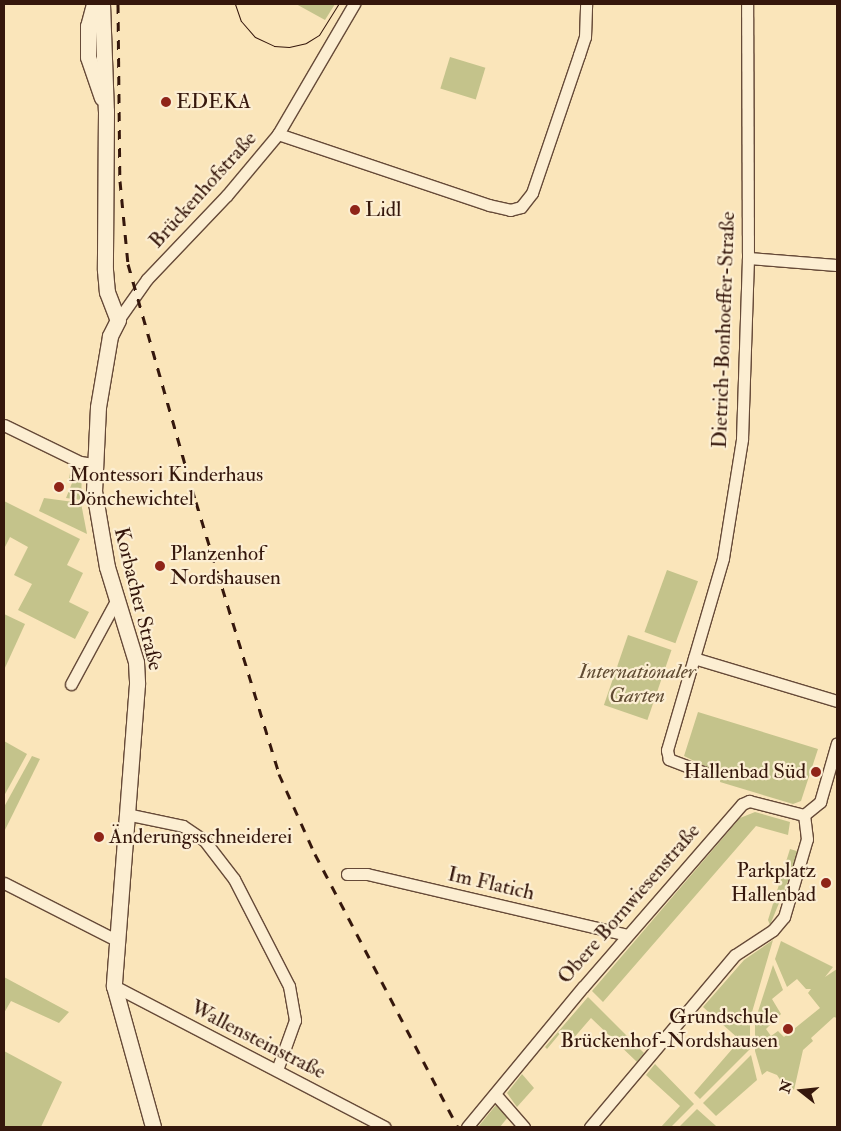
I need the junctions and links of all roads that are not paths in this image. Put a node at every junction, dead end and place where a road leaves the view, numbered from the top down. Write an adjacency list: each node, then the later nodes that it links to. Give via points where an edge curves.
1 (94, 4): 6 (street, via 88,26 88,57)
2 (102, 4): 6 (street)
3 (354, 4): 7 (street, Brückenhofstraße)
4 (586, 4): 7 (street, via 585,38 532,193 520,206 510,210 489,205)
5 (748, 4): 8 (street, Dietrich-Bonhoeffer-Straße)
6 (106, 111): 10 (street, via 105,270 107,292)
7 (278, 134): 10 (street, Brückenhofstraße, via 227,195 147,279)
8 (748, 258): 9 (street); 14 (street, Dietrich-Bonhoeffer-Straße, via 742,439 723,558)
9 (837, 264)
10 (118, 320): 12 (street, Korbacher Straße, via 110,336 98,407)
11 (4, 425): 12 (street, via 80,462)
12 (93, 464): 13 (street, Korbacher Straße, via 98,526)
13 (117, 599): 15 (street); 19 (street, Korbacher Straße, via 136,662 137,684)
14 (694, 658): 16 (street); 18 (street, Dietrich-Bonhoeffer-Straße, via 667,750 669,759)
15 (71, 684)
16 (837, 701)
17 (837, 743): 20 (street, via 820,802)
18 (705, 773)
19 (126, 814): 24 (street, Korbacher Straße); 26 (street, via 183,826 204,840 234,879 289,986 295,1020)
20 (804, 815): 23 (street, Obere Bornwiesenstraße, via 749,801 742,804); 32 (street, via 807,840 784,917 773,930 735,955)
21 (346, 874): 23 (street, Im Flatich, via 367,874)
22 (4, 883): 24 (street)
23 (627, 935): 27 (street, Obere Bornwiesenstraße)
24 (116, 940): 25 (street, Korbacher Straße)
25 (114, 986): 26 (street, Wallensteinstraße); 28 (street, Korbacher Straße)
26 (277, 1070): 29 (street, Wallensteinstraße)
27 (495, 1094): 30 (street, Obere Bornwiesenstraße); 31 (street)
28 (153, 1127)
29 (385, 1127)
30 (467, 1127)
31 (524, 1127)
32 (590, 1127)

